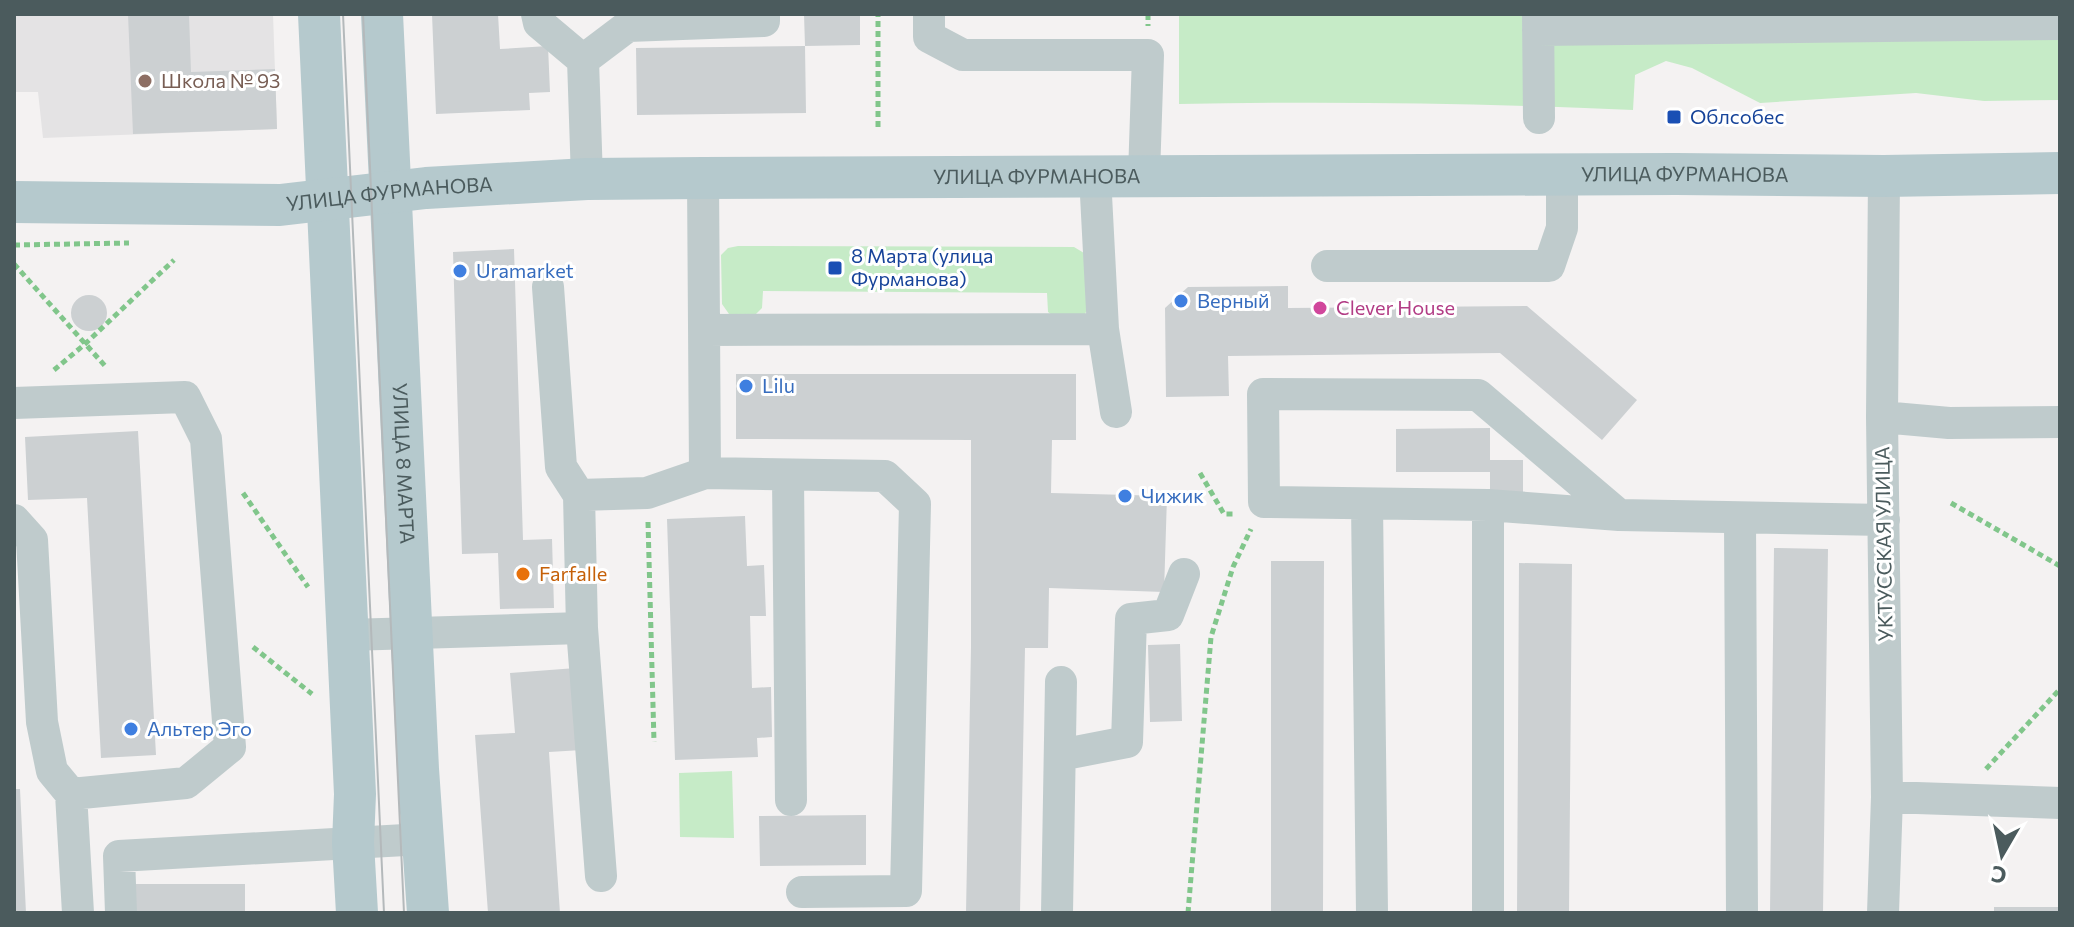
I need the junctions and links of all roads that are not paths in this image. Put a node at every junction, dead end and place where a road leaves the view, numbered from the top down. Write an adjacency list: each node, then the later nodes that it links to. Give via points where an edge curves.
1 (319, 14): 18 (main road)
2 (382, 14): 17 (main road, УЛИЦА 8 МАРТА)
3 (537, 14): 8 (street, via 539,23)
4 (764, 14): 8 (street, via 764,21 628,26)
5 (929, 14): 12 (street, via 929,37 963,55 1148,55)
6 (1538, 22): 7 (street); 9 (street)
7 (2060, 24)
8 (583, 60): 16 (street)
9 (1539, 118)
10 (2060, 173): 14 (main road, УЛИЦА ФУРМАНОВА)
11 (1562, 174): 12 (main road, УЛИЦА ФУРМАНОВА); 14 (main road, УЛИЦА ФУРМАНОВА); 20 (street, via 1562,228 1549,266)
12 (1144, 175): 13 (main road, УЛИЦА ФУРМАНОВА)
13 (1095, 176): 15 (main road, УЛИЦА ФУРМАНОВА); 22 (street)
14 (1884, 176): 27 (street, УКТУССКАЯ УЛИЦА)
15 (703, 178): 16 (main road, УЛИЦА ФУРМАНОВА); 23 (street)
16 (587, 179): 17 (main road, УЛИЦА ФУРМАНОВА)
17 (391, 192): 18 (main road, УЛИЦА ФУРМАНОВА); 40 (main road, УЛИЦА 8 МАРТА)
18 (326, 199): 19 (main road, УЛИЦА ФУРМАНОВА, via 280,205); 41 (main road)
19 (14, 202)
20 (1327, 266)
21 (548, 287): 31 (street, via 561,467)
22 (1103, 329): 23 (street); 26 (street)
23 (705, 330): 29 (street)
24 (14, 381): 25 (street)
25 (14, 402): 45 (street, via 185,397 206,439 230,747 186,783)
26 (1116, 412)
27 (1882, 417): 28 (street, via 1949,423); 37 (street, УКТУССКАЯ УЛИЦА)
28 (2060, 422)
29 (705, 473): 30 (street); 31 (street, via 647,493)
30 (788, 476): 47 (street); 54 (street, via 885,476 915,504 906,891)
31 (579, 495): 39 (street)
32 (1367, 504): 33 (street); 34 (street, via 1264,502 1263,394 1478,395); 60 (street)
33 (1488, 505): 34 (street); 61 (street)
34 (1619, 515): 35 (street)
35 (1740, 519): 37 (street); 62 (street)
36 (14, 520): 43 (street, via 32,540)
37 (1884, 520): 46 (street, УКТУССКАЯ УЛИЦА)
38 (1184, 574): 44 (street, via 1168,615 1131,619 1127,742)
39 (582, 628): 40 (street); 53 (street)
40 (412, 632): 41 (street); 49 (main road, УЛИЦА 8 МАРТА)
41 (348, 635): 50 (main road)
42 (1061, 682): 44 (street)
43 (28, 724): 45 (street, via 52,771)
44 (1060, 755): 59 (street)
45 (71, 794): 51 (street)
46 (1887, 797): 48 (street); 63 (street, УКТУССКАЯ УЛИЦА)
47 (791, 800)
48 (2060, 803)
49 (423, 839): 50 (street); 58 (main road, УЛИЦА 8 МАРТА)
50 (353, 843): 52 (street); 57 (main road)
51 (74, 848): 52 (street); 55 (street)
52 (119, 856): 56 (street)
53 (601, 876)
54 (802, 892)
55 (78, 913)
56 (121, 913)
57 (357, 913)
58 (428, 913)
59 (1057, 913)
60 (1372, 913)
61 (1488, 913)
62 (1742, 913)
63 (1883, 913)

